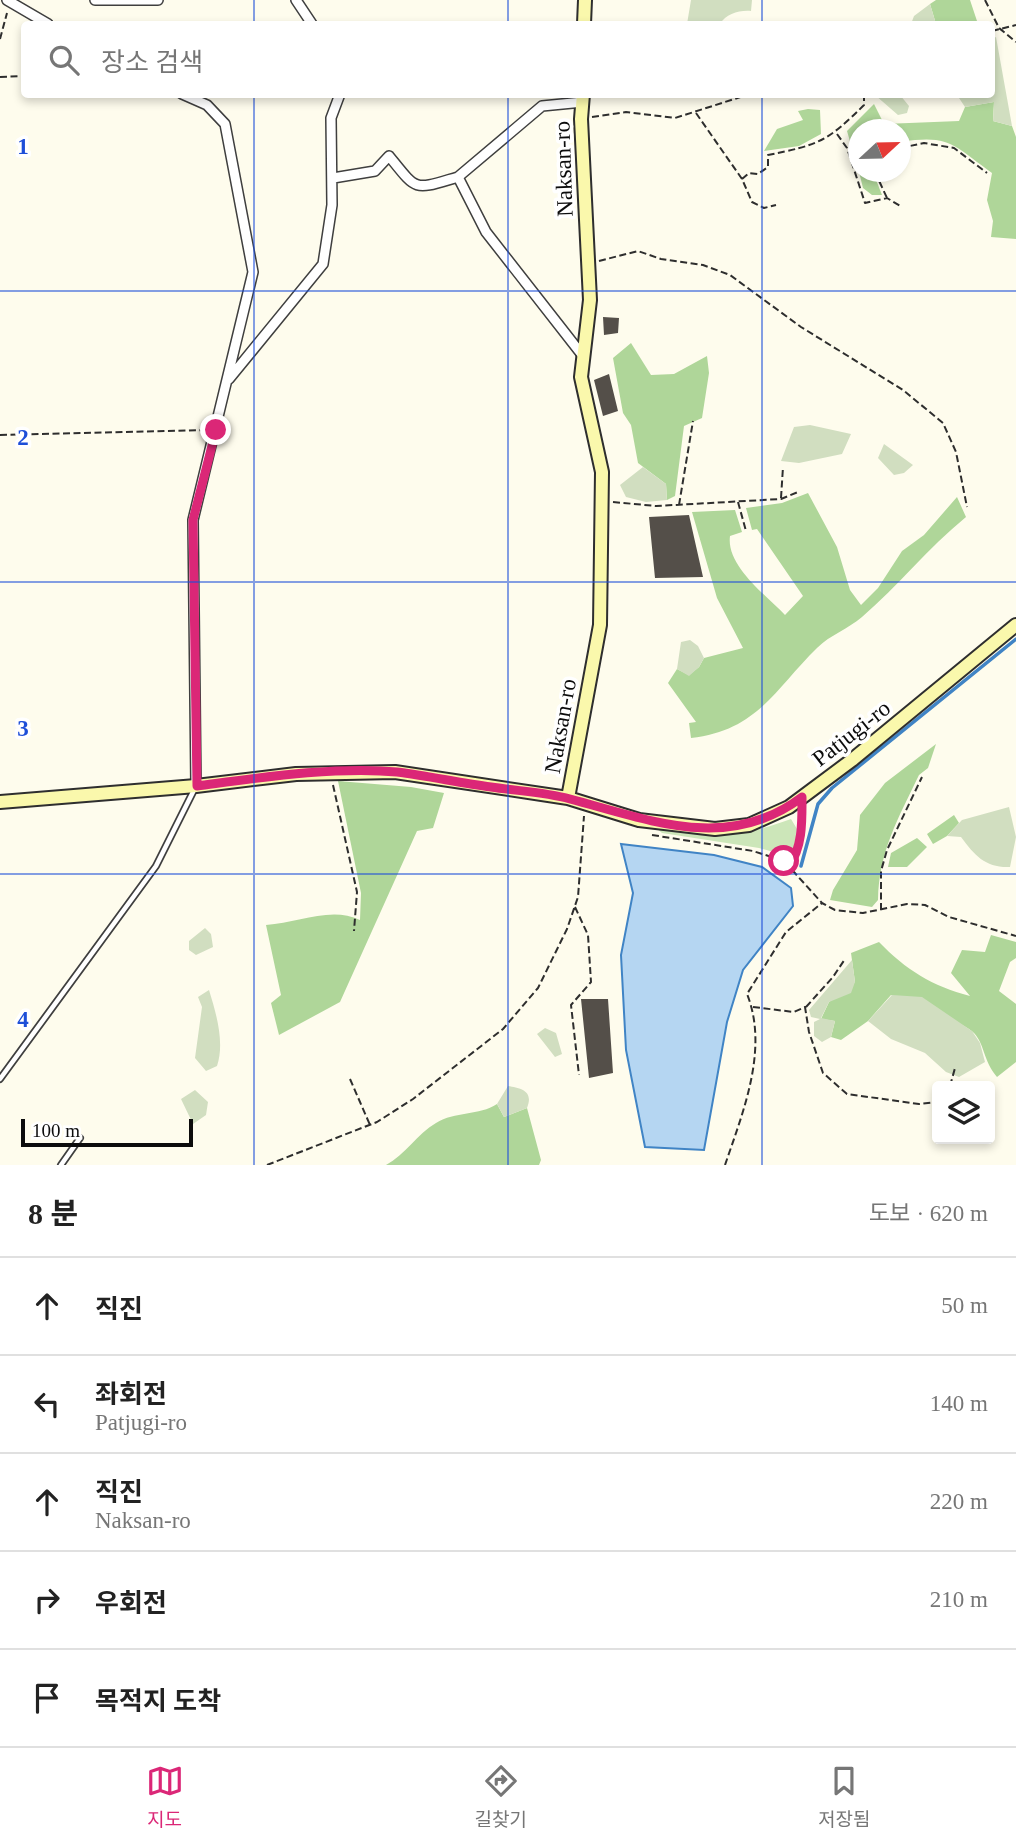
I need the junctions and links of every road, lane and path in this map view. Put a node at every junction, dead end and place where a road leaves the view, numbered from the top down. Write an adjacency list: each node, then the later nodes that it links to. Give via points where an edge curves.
1 (94, 0): 2 (street)
2 (158, 0)
3 (585, 0): 9 (street)
4 (985, 0): 11 (path)
5 (11, 1): 7 (street); 13 (path)
6 (297, 1): 8 (street)
7 (43, 21)
8 (310, 21)
9 (584, 21)
10 (1016, 25): 11 (path)
11 (999, 28): 12 (path); 14 (path)
12 (995, 30)
13 (0, 38)
14 (1016, 42)
15 (21, 76): 16 (path)
16 (0, 77)
17 (191, 98): 36 (street, via 208,105 225,124 253,272)
18 (338, 98): 28 (street, via 331,118)
19 (583, 98): 23 (street, Naksan-ro); 27 (street, via 542,106)
20 (738, 98): 22 (path)
21 (864, 98): 24 (path, via 864,105)
22 (696, 112): 23 (path, via 675,118 626,112); 29 (path)
23 (581, 119): 34 (street, Naksan-ro)
24 (836, 133): 29 (path, via 768,155 768,167); 31 (path, via 847,148 864,203)
25 (911, 146): 26 (path, via 954,148)
26 (987, 173)
27 (457, 177): 28 (street, via 422,188 412,184 389,156 375,171); 35 (street, via 486,232)
28 (333, 178): 36 (street, via 323,264)
29 (742, 179): 32 (path, via 752,202 764,208)
30 (880, 182): 31 (path)
31 (887, 198): 33 (path)
32 (776, 205)
33 (902, 207)
34 (588, 264): 35 (street, Naksan-ro, via 590,300); 46 (path, via 638,251 730,275 801,327 903,390 943,423 956,452)
35 (583, 356): 43 (street, Naksan-ro, via 580,377 602,472)
36 (227, 382): 38 (street)
37 (693, 421): 45 (path)
38 (216, 430): 39 (path); 51 (street, via 193,520)
39 (0, 435)
40 (783, 467): 42 (path)
41 (798, 492): 42 (path)
42 (781, 499): 44 (path)
43 (601, 500): 45 (path); 53 (street, Naksan-ro, via 600,625)
44 (738, 501): 45 (path); 47 (path)
45 (679, 505)
46 (967, 507)
47 (746, 531)
48 (1016, 625): 52 (street, Patjugi-ro)
49 (331, 773): 51 (street, Naksan-ro); 53 (street, Naksan-ro, via 395,772); 61 (path, via 357,891)
50 (922, 777): 60 (path, via 887,850 881,871)
51 (197, 786): 54 (street, Naksan-ro); 68 (lane, via 156,866)
52 (802, 797): 53 (street, Patjugi-ro, via 749,825 715,830 639,820); 57 (path, via 796,857)
53 (568, 798)
54 (0, 802)
55 (585, 813): 59 (path)
56 (650, 834): 57 (path, via 753,850)
57 (789, 866): 58 (path)
58 (822, 903): 60 (path, via 835,910); 64 (path, via 786,932 747,994)
59 (575, 906): 67 (path, via 588,935 591,982 571,1005); 72 (path, via 538,988 503,1029 413,1099)
60 (881, 910): 62 (path, via 925,905 949,917)
61 (354, 931)
62 (1016, 936)
63 (845, 959): 65 (path)
64 (752, 1007): 65 (path, via 794,1012); 76 (path, via 753,1077)
65 (805, 1007): 71 (path, via 823,1073 847,1094)
66 (955, 1068): 70 (path)
67 (579, 1075)
68 (0, 1079)
69 (350, 1079): 72 (path)
70 (951, 1081)
71 (932, 1103)
72 (370, 1125): 75 (path)
73 (80, 1138): 74 (lane)
74 (61, 1165)
75 (267, 1165)
76 (726, 1165)

